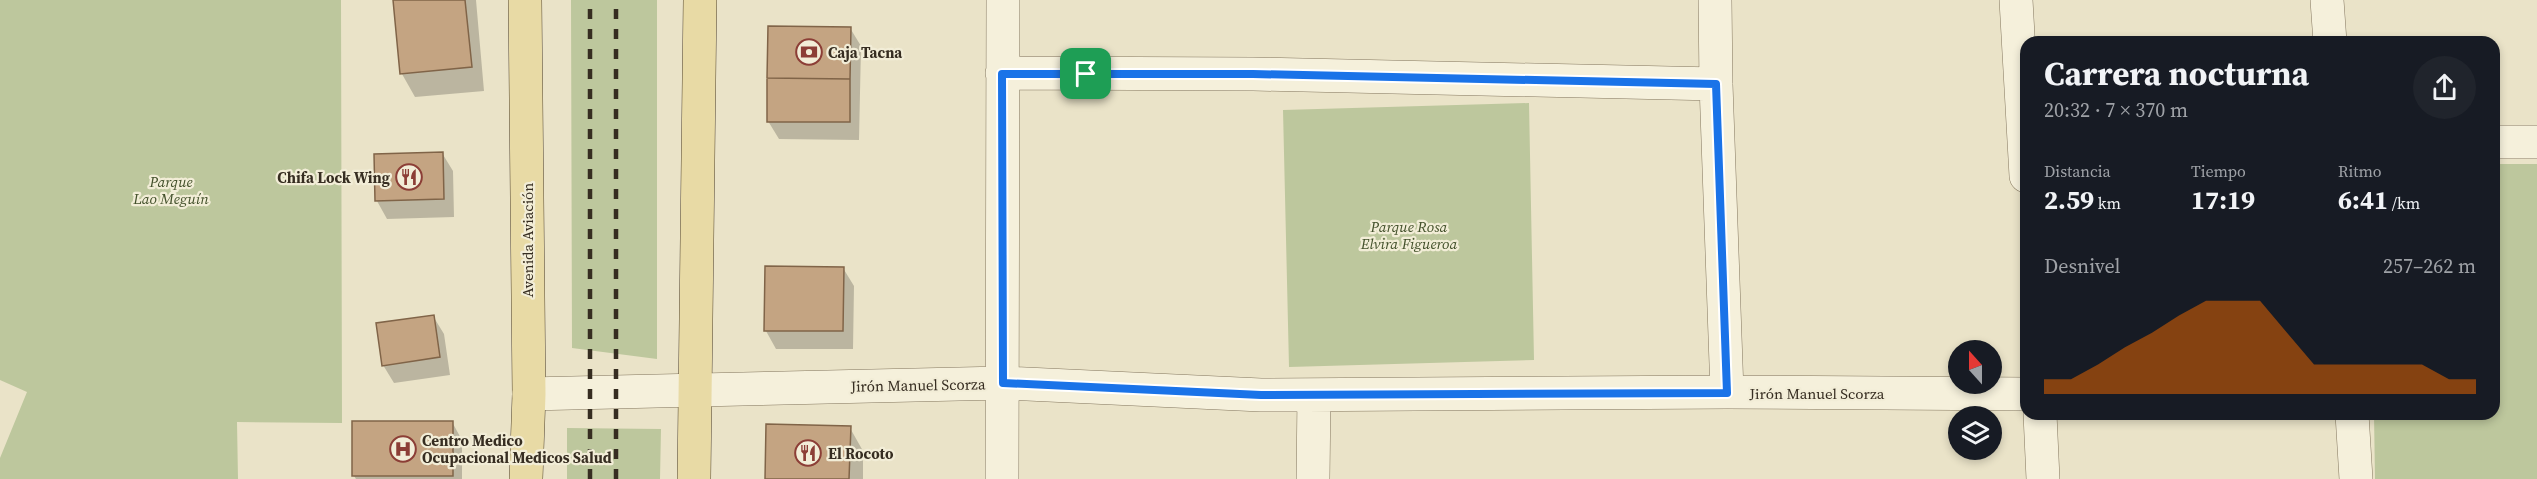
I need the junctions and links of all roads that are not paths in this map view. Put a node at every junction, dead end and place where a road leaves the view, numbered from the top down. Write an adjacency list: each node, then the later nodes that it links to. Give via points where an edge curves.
1 (525, 0): 16 (main road, Avenida Aviación)
2 (700, 0): 14 (main road)
3 (1003, 0): 9 (street)
4 (1715, 0): 10 (street)
5 (2016, 0): 8 (street)
6 (2328, 0): 7 (street)
7 (2330, 36)
8 (2020, 70)
9 (1002, 74): 10 (street, via 1253,74); 13 (street)
10 (1716, 84): 15 (street)
11 (2500, 142): 12 (street)
12 (2537, 142)
13 (1003, 383): 14 (street, Jirón Manuel Scorza); 18 (street, Jirón Manuel Scorza); 23 (street)
14 (695, 390): 16 (street, Jirón Manuel Scorza); 22 (main road)
15 (1727, 393): 17 (street, Jirón Manuel Scorza); 18 (street, Jirón Manuel Scorza)
16 (529, 394): 21 (main road, Avenida Aviación)
17 (2020, 394)
18 (1314, 395): 24 (street)
19 (2040, 420): 25 (street)
20 (2352, 420): 26 (street)
21 (526, 479)
22 (694, 479)
23 (1002, 479)
24 (1313, 479)
25 (2043, 479)
26 (2356, 479)

